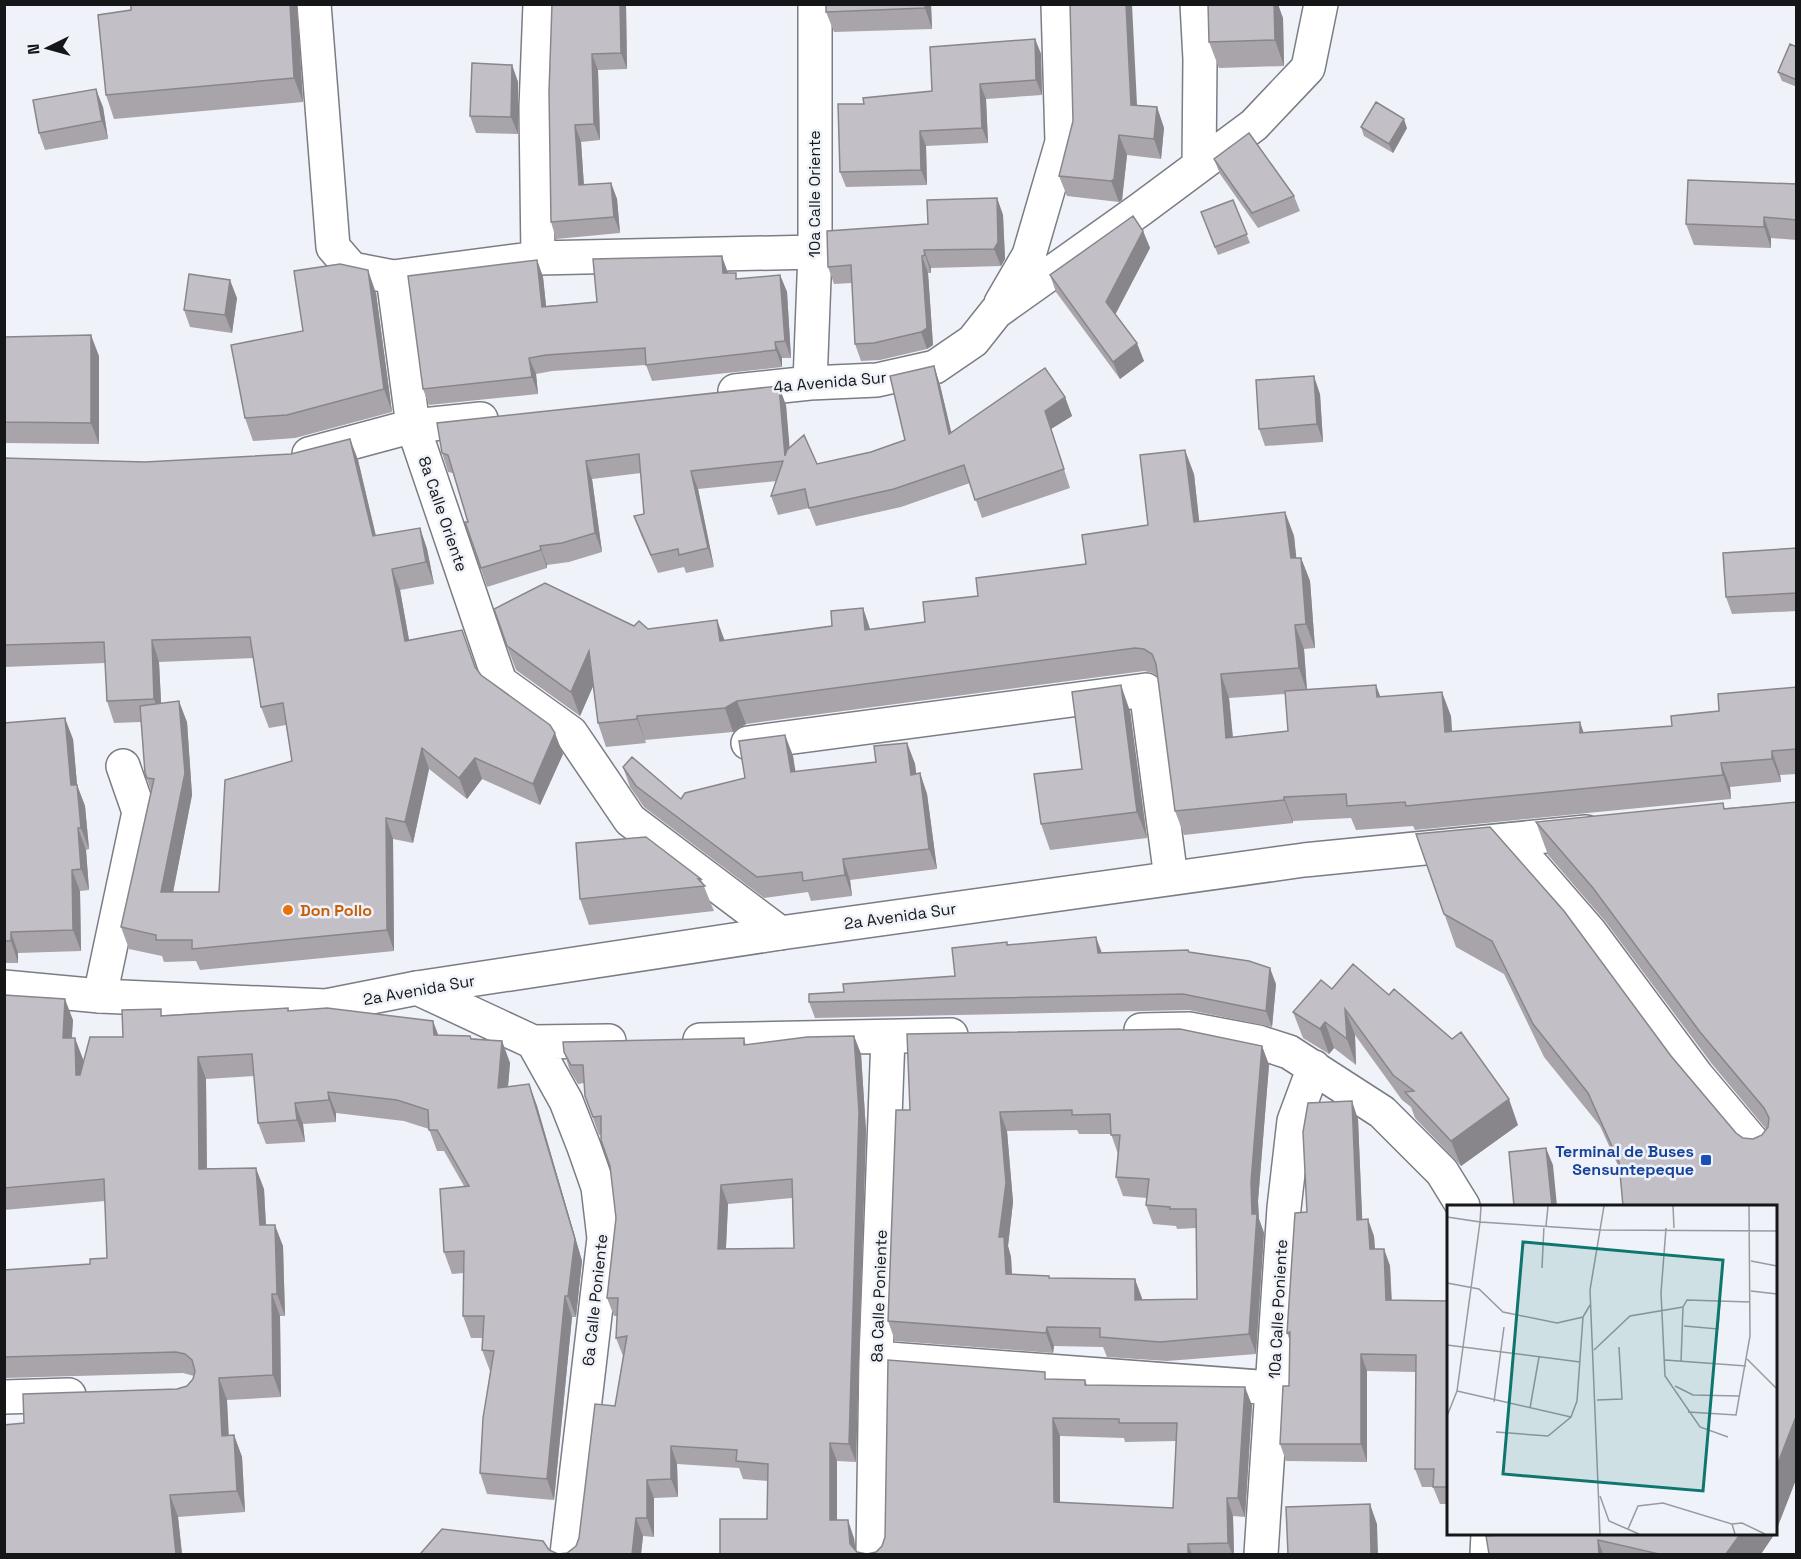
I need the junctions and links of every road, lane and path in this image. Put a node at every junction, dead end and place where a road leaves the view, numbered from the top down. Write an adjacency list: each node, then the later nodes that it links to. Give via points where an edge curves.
1 (314, 4): 10 (street, via 333,247 352,269)
2 (540, 4): 9 (street, via 536,108)
3 (815, 4): 8 (street, 10a Calle Oriente)
4 (1058, 4): 11 (street, via 1062,142 1029,255)
5 (1197, 4): 7 (street)
6 (1321, 4): 7 (street, 4a Avenida Sur, via 1308,68 1254,124)
7 (1199, 166): 11 (street, 4a Avenida Sur)
8 (815, 252): 9 (street); 12 (street, 10a Calle Oriente)
9 (538, 258): 10 (street)
10 (393, 277): 15 (street, 8a Calle Oriente)
11 (996, 312): 12 (street, 4a Avenida Sur, via 974,341 935,367 877,380)
12 (810, 383): 13 (street, 4a Avenida Sur)
13 (705, 394)
14 (507, 416): 15 (street)
15 (413, 426): 16 (street, via 298,457); 22 (street, 8a Calle Oriente, via 500,682 572,733 630,820)
16 (275, 458)
17 (747, 743): 21 (street, via 1146,690)
18 (123, 766): 25 (street, via 139,812)
19 (1613, 829): 20 (street, 2a Avenida Sur)
20 (1510, 840): 21 (street, 2a Avenida Sur, via 1304,860); 33 (street, via 1590,932 1697,1076)
21 (1171, 878): 22 (street, 2a Avenida Sur)
22 (780, 933): 24 (street, 2a Avenida Sur)
23 (4, 987): 25 (street, 2a Avenida Sur)
24 (417, 988): 25 (street, 2a Avenida Sur, via 326,1006); 31 (street)
25 (100, 996)
26 (1108, 1031): 32 (street, via 1189,1029 1258,1042 1289,1052)
27 (980, 1034): 28 (street)
28 (888, 1037): 29 (street); 35 (street, 8a Calle Poniente)
29 (675, 1040)
30 (639, 1041): 31 (street)
31 (533, 1042): 40 (street, 6a Calle Poniente, via 566,1101 584,1147 597,1187 604,1238)
32 (1314, 1067): 34 (street, via 1382,1112 1442,1172); 36 (street, 10a Calle Poniente, via 1294,1121 1284,1208)
33 (1762, 1153)
34 (1462, 1205)
35 (876, 1358): 36 (street); 41 (street, 8a Calle Poniente)
36 (1273, 1388): 42 (street, 10a Calle Poniente)
37 (100, 1395): 38 (street)
38 (4, 1397)
39 (1488, 1535): 43 (street)
40 (567, 1554)
41 (873, 1554)
42 (1262, 1554)
43 (1487, 1554)

